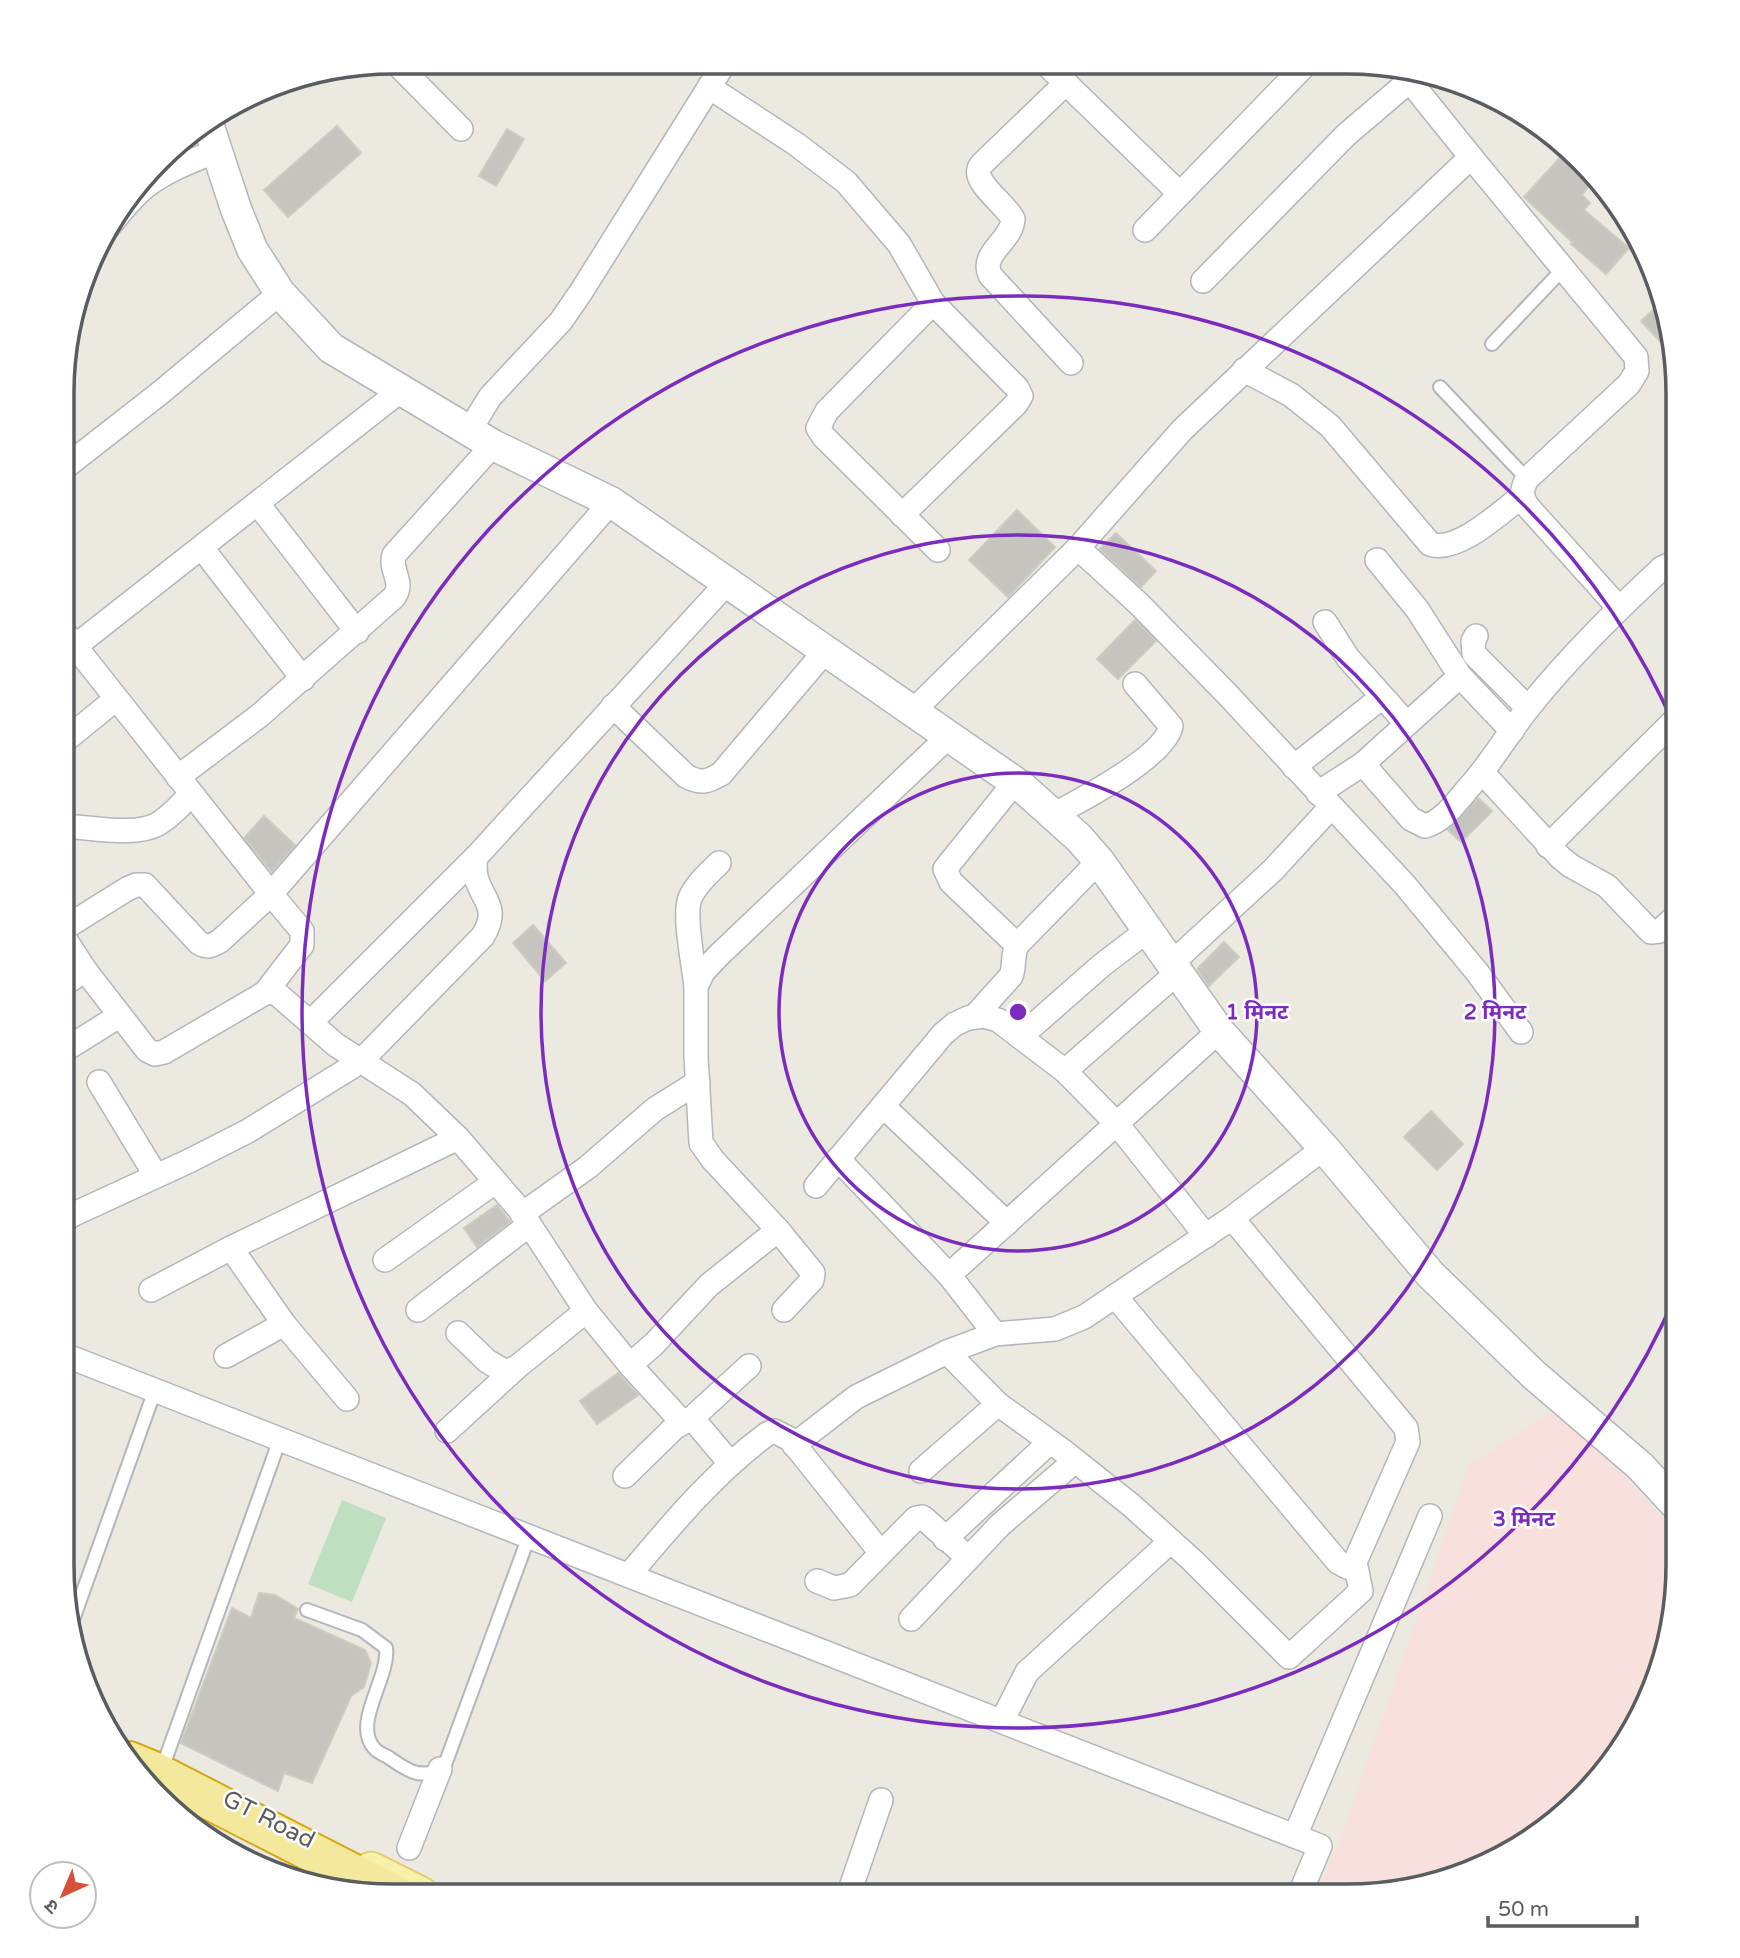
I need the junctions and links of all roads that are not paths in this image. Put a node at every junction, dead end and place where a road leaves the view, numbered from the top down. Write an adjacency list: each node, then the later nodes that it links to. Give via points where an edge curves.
1 (407, 74): 9 (street)
2 (717, 74): 8 (street)
3 (1057, 74): 7 (street)
4 (1296, 74): 13 (street)
5 (1409, 80): 16 (street, via 1346,135)
6 (1416, 81): 11 (street)
7 (1066, 83): 13 (street); 20 (street, via 986,160 979,176 1013,219 1009,235 986,268)
8 (709, 87): 18 (street, via 846,182 899,244); 24 (street, via 581,292 555,328 491,397)
9 (461, 129)
10 (213, 137): 12 (street); 17 (street, via 252,249)
11 (1472, 157): 15 (street); 21 (street)
12 (154, 180)
13 (1179, 193): 14 (street)
14 (1145, 230)
15 (1564, 268): 19 (lane); 26 (street, via 1636,357 1637,371)
16 (1202, 281)
17 (280, 293): 23 (street, via 331,348); 25 (street)
18 (933, 303): 29 (street, via 827,411 818,428); 29 (street, via 1020,396)
19 (1492, 344)
20 (1071, 363)
21 (1244, 370): 26 (street, via 1291,395 1329,426 1437,547 1464,540); 31 (street, via 1182,430)
22 (1440, 387): 26 (lane)
23 (400, 391): 24 (street); 28 (street)
24 (481, 438): 27 (street); 38 (street, via 394,555 398,591)
25 (74, 460)
26 (1525, 487): 36 (street, via 1529,508)
27 (611, 502): 35 (street); 68 (street)
28 (258, 505): 30 (street); 38 (street)
29 (902, 515): 32 (street)
30 (202, 548): 40 (street); 44 (street)
31 (1078, 548): 50 (street); 57 (street, via 1139,604)
32 (939, 551)
33 (1377, 560): 43 (street, via 1417,609)
34 (1667, 566): 36 (street)
35 (726, 583): 41 (street); 48 (street)
36 (1619, 608): 49 (street)
37 (1325, 622): 46 (street)
38 (357, 632): 44 (street)
39 (1476, 636): 49 (street, via 1475,654)
40 (74, 641)
41 (826, 650): 48 (street, via 721,774 710,780 686,776); 50 (street)
42 (74, 652): 47 (street)
43 (1460, 676): 51 (street); 53 (street)
44 (303, 679): 60 (street)
45 (1135, 684): 62 (street, via 1166,718 1170,734 1118,778)
46 (1382, 697): 51 (street); 57 (street)
47 (116, 699): 54 (street); 60 (street)
48 (613, 706): 65 (street)
49 (1528, 708): 53 (street)
50 (913, 711): 55 (street)
51 (1407, 724): 56 (street)
52 (1667, 728): 64 (street)
53 (1512, 731): 58 (street)
54 (74, 734)
55 (949, 736): 59 (street); 77 (street, via 718,956)
56 (1363, 764): 58 (street, via 1410,818 1426,826 1442,817); 61 (street)
57 (1294, 767): 61 (street)
58 (1482, 772): 64 (street)
59 (1015, 782): 62 (street); 72 (street, via 945,869 951,882)
60 (184, 785): 63 (street, via 170,816 156,825 140,831); 68 (street)
61 (1324, 800): 74 (street, via 1272,870); 83 (street, via 1405,885)
62 (1053, 815): 66 (street)
63 (74, 827)
64 (1548, 846): 70 (street, via 1571,866 1607,886 1651,932)
65 (476, 858): 81 (street); 86 (street, via 474,872 491,907 491,922 483,936)
66 (1099, 861): 71 (street); 72 (street)
67 (719, 863): 77 (street, via 698,885 687,912)
68 (271, 894): 69 (street, via 220,942 206,947 145,886 127,889); 78 (street, via 303,937 302,945)
69 (74, 922)
70 (1667, 924)
71 (1148, 930): 74 (street); 84 (street)
72 (1017, 945): 80 (street, via 1011,976)
73 (74, 953): 75 (street)
74 (1174, 968): 82 (street); 87 (street)
75 (85, 970): 76 (street); 79 (street)
76 (74, 978)
77 (696, 987): 89 (street)
78 (265, 993): 79 (street, via 155,1054); 81 (street, via 283,996)
79 (119, 1016): 85 (street)
80 (974, 1017): 84 (street, via 998,1020); 90 (street, via 943,1034)
81 (310, 1023): 86 (street)
82 (1219, 1031): 91 (street); 93 (street)
83 (1521, 1032)
84 (1020, 1037): 87 (street)
85 (74, 1044)
86 (360, 1062): 92 (street, via 412,1094); 95 (street, via 248,1131)
87 (1065, 1071): 91 (street)
88 (99, 1082): 95 (street)
89 (698, 1082): 100 (street, via 655,1109); 102 (street, via 701,1143)
90 (883, 1106): 94 (street); 101 (street)
91 (1117, 1124): 101 (street); 103 (street)
92 (458, 1138): 96 (street); 104 (street)
93 (1324, 1148): 99 (street); 133 (street, via 1430,1274 1532,1374 1640,1466)
94 (838, 1159): 97 (street); 106 (street)
95 (156, 1176): 98 (street)
96 (495, 1182): 100 (street); 105 (street)
97 (816, 1186)
98 (74, 1214)
99 (1232, 1218): 103 (street); 140 (street, via 1406,1428 1408,1442)
100 (526, 1219): 109 (street); 111 (street)
101 (1007, 1223): 106 (street)
102 (778, 1230): 110 (street, via 813,1273 812,1280); 118 (street, via 709,1285)
103 (1206, 1236): 108 (street)
104 (231, 1248): 107 (street); 112 (street)
105 (385, 1261)
106 (949, 1275): 114 (street)
107 (151, 1290)
108 (1115, 1296): 114 (street, via 1055,1329); 140 (street, via 1338,1562 1347,1567)
109 (418, 1310)
110 (784, 1310)
111 (586, 1311): 118 (street); 120 (street)
112 (284, 1324): 116 (street); 122 (street)
113 (458, 1333): 120 (street, via 499,1370)
114 (995, 1335): 115 (street)
115 (947, 1352): 123 (street); 128 (street, via 856,1397)
116 (226, 1356)
117 (74, 1358): 121 (street)
118 (630, 1365): 124 (street)
119 (749, 1366): 124 (street)
120 (517, 1367): 125 (street)
121 (155, 1390): 126 (street); 143 (lane)
122 (346, 1399)
123 (998, 1404): 127 (street); 131 (street)
124 (687, 1420): 130 (street); 132 (street)
125 (447, 1431)
126 (280, 1439): 135 (street); 147 (lane)
127 (1050, 1442): 129 (street); 136 (street)
128 (794, 1445): 130 (street, via 774,1431); 138 (street)
129 (1075, 1461): 137 (street); 139 (street)
130 (730, 1463): 141 (street)
131 (921, 1471)
132 (625, 1476)
133 (1667, 1495)
134 (1430, 1516): 151 (street)
135 (528, 1536): 141 (street); 148 (lane)
136 (945, 1539): 138 (street, via 922,1517 916,1518); 139 (street)
137 (1171, 1541): 140 (street, via 1289,1657 1361,1591); 146 (street, via 1027,1672)
138 (881, 1553): 142 (street, via 850,1585 834,1588)
139 (968, 1559): 145 (street)
140 (1355, 1562)
141 (629, 1575): 146 (street)
142 (817, 1581)
143 (77, 1610)
144 (307, 1610): 148 (lane, via 362,1630 386,1648 388,1661 369,1714 368,1733 374,1748 411,1772 428,1774)
145 (911, 1619)
146 (1002, 1721): 151 (street)
147 (146, 1763): 154 (highway); 155 (main road, GT Road)
148 (440, 1769): 152 (street)
149 (881, 1800): 156 (street)
150 (206, 1825): 153 (highway)
151 (1295, 1836): 157 (street, via 1320,1846)
152 (409, 1848)
153 (291, 1868)
154 (374, 1884)
155 (396, 1884)
156 (852, 1884)
157 (1304, 1884)

